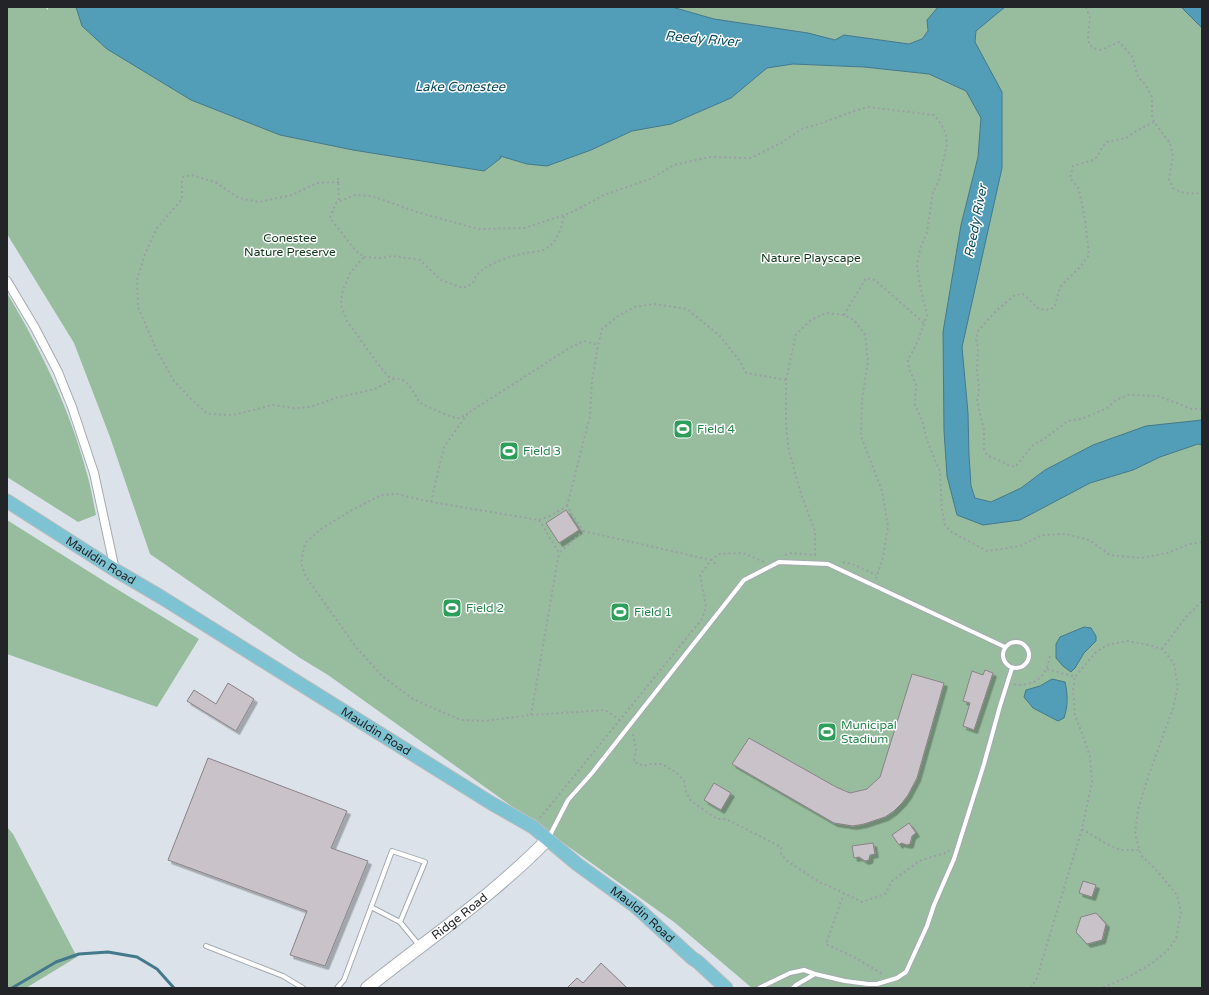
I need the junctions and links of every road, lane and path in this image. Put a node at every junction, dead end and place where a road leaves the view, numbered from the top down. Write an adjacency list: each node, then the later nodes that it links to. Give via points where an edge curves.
1 (1087, 8): 2 (path, via 1090,18 1089,44 1101,50 1119,42 1132,56 1138,77 1152,97)
2 (1154, 122): 5 (path, via 1170,143 1174,156 1169,179 1173,188 1181,193); 15 (path, via 1126,138 1107,142 1097,158 1073,166 1070,178 1079,190 1089,255 1060,287 1055,306 1050,310 1039,309 1023,294 1015,295 978,331 976,370 980,389 977,401 984,430 984,449 987,455 1015,467 1033,445 1068,421 1102,411 1116,400 1128,395 1158,396 1192,409)
3 (338, 178): 4 (path)
4 (338, 182): 6 (path); 13 (path, via 316,183 292,195 259,202 239,198 215,182 190,175 183,177 182,199 157,228 145,254 137,280 138,307 156,349 174,381 208,414 233,415 273,406 310,407 334,398 375,389)
5 (1202, 193)
6 (339, 202): 7 (path, via 356,194 372,196 478,229 525,228); 8 (path, via 336,203 330,218)
7 (564, 215): 8 (path, via 562,228 545,250 524,253 495,263 477,275 472,284 463,288 441,280 420,260 394,256); 11 (path, via 604,195 650,179 674,165 710,157 751,158 782,143 802,129 868,107 934,115 942,124 947,144 917,265 927,315)
8 (364, 257): 13 (path, via 350,273 342,293 341,305 347,321 378,364 389,377)
9 (7, 281): 28 (street, via 58,372 72,407 94,473)
10 (844, 315): 11 (path, via 866,278 875,280); 14 (path, via 826,313 811,320 796,334); 29 (path, via 854,320 865,335 868,361 862,400 861,436 882,491 888,526)
11 (925, 324): 22 (path, via 908,360 909,369 916,384 915,405 940,472 942,510 945,525 950,531 987,551 1020,546 1042,536 1066,534 1089,540 1110,555 1141,558)
12 (598, 345): 14 (path, via 602,329 635,307 655,304 687,309 719,335 746,373); 16 (path, via 584,341 571,347); 19 (path, via 590,416)
13 (396, 378): 16 (path, via 409,385 420,403 453,418 459,419)
14 (786, 380): 24 (path, via 789,451 814,531 815,555 792,552)
15 (1202, 409)
16 (468, 413): 18 (path, via 444,447)
17 (7, 501): 28 (main road, Mauldin Road)
18 (431, 502): 20 (path); 38 (path, via 397,494 380,495 352,510 304,543 301,562 306,577 356,648 382,676 413,699 460,720 484,721)
19 (567, 506): 20 (path); 21 (path)
20 (539, 520): 23 (path)
21 (583, 531): 23 (path); 25 (path)
22 (1202, 542)
23 (559, 553): 38 (path)
24 (778, 557)
25 (711, 560): 26 (path, via 719,554 743,553); 27 (path); 39 (path, via 700,575 706,607 702,619)
26 (764, 562)
27 (718, 566)
28 (115, 570): 41 (main road, Mauldin Road)
29 (874, 586): 31 (lane); 40 (lane, via 828,564 779,562 744,580)
30 (1202, 602): 32 (path, via 1186,617)
31 (1006, 647): 34 (lane, via 1004,659); 34 (lane, via 1018,642 1025,645 1029,651 1030,658 1026,664 1020,668)
32 (1162, 649): 36 (path, via 1127,641 1107,645 1096,652); 45 (path, via 1174,664 1178,687 1138,810 1135,834)
33 (1050, 655): 35 (path)
34 (1012, 668): 37 (lane)
35 (1047, 669): 36 (path); 37 (path, via 1041,678 1030,684 1017,686)
36 (1075, 677): 42 (path, via 1075,715 1090,757 1092,782)
37 (1008, 681): 52 (lane, via 954,859 906,972)
38 (531, 715): 39 (path, via 605,710)
39 (621, 720): 40 (path); 41 (path)
40 (629, 726): 43 (lane, via 568,800); 46 (path, via 633,730 636,748 634,762 644,766 662,764 677,773 684,781 691,801 702,809 717,819 726,819 781,847 781,854 786,860 819,882)
41 (533, 827): 43 (main road, Mauldin Road)
42 (1082, 829): 45 (path, via 1120,850); 59 (path, via 1037,978)
43 (548, 839): 50 (street, Ridge Road, via 526,861); 56 (main road, Mauldin Road, via 577,864 635,906)
44 (951, 846): 46 (path, via 948,852 919,861 892,881 884,894 862,902)
45 (1140, 850): 60 (path, via 1177,895 1181,912 1176,939 1152,964)
46 (844, 893): 52 (path, via 826,944)
47 (371, 907): 48 (lane); 48 (lane, via 392,851 425,862); 54 (lane, via 344,980)
48 (400, 922): 50 (lane)
49 (206, 946): 53 (lane, via 283,976)
50 (420, 946): 55 (street, Ridge Road)
51 (815, 974): 52 (lane, via 868,984); 57 (lane, via 804,970 790,973); 58 (lane)
52 (892, 980)
53 (303, 988)
54 (337, 988)
55 (366, 988)
56 (726, 988)
57 (759, 988)
58 (793, 988)
59 (1031, 988)
60 (1102, 988)

